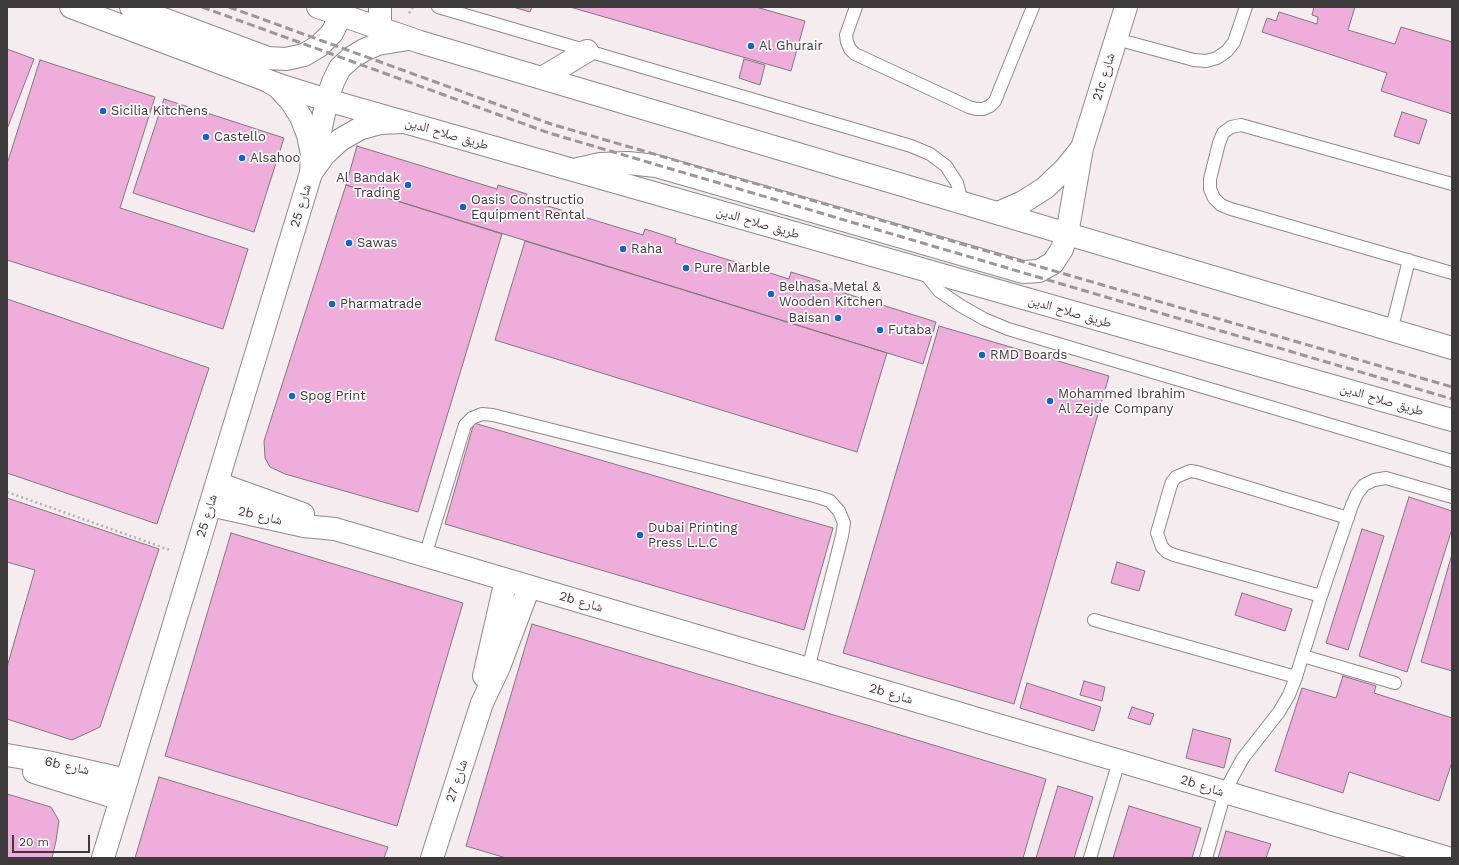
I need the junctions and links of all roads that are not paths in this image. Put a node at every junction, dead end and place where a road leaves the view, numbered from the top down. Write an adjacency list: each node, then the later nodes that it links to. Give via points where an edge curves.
1 (71, 7): 14 (main road, طريق صلاح الدين)
2 (131, 7): 9 (main road, via 268,58 286,59 304,55 319,46 332,33)
3 (318, 7): 9 (main road)
4 (438, 7): 13 (lane)
5 (856, 7): 6 (lane, via 846,35 850,49 855,54 976,109 990,106 995,101)
6 (1033, 7)
7 (1126, 7): 12 (main road, 21c شارع)
8 (1246, 7): 12 (lane, via 1234,42 1217,58 1206,61)
9 (343, 11): 10 (main road)
10 (380, 18): 11 (main road)
11 (411, 39): 15 (main road); 16 (main road, via 378,44 351,58 340,68)
12 (1116, 39): 18 (main road, 21c شارع)
13 (587, 51): 15 (main road); 22 (lane, via 930,154 950,172 957,183)
14 (263, 78): 16 (main road, طريق صلاح الدين); 20 (main road, شارع 25, via 278,87 301,117 312,154)
15 (542, 78): 22 (main road)
16 (327, 100): 17 (main road, طريق صلاح الدين); 20 (main road)
17 (402, 122): 19 (main road, طريق صلاح الدين); 20 (main road, شارع 25, via 380,123 359,129 340,140 324,155)
18 (1082, 148): 23 (main road, 21c شارع, via 1045,188 1023,202); 24 (main road, 21c شارع)
19 (573, 170): 24 (main road, 21c شارع, via 600,164 656,166 1023,272 1039,271 1053,263 1062,249); 26 (main road, طريق صلاح الدين)
20 (311, 173): 32 (main road, شارع 25)
21 (1452, 184): 25 (lane, via 1251,127 1231,127 1223,133 1210,179 1210,189 1221,205)
22 (962, 202): 23 (main road)
23 (998, 213): 24 (main road)
24 (1067, 234): 28 (main road)
25 (1409, 260): 27 (lane); 28 (lane)
26 (921, 269): 30 (main road, طريق صلاح الدين); 31 (lane, via 939,291 960,306 1008,329)
27 (1452, 273)
28 (1391, 331): 29 (main road)
29 (1452, 348)
30 (1452, 420)
31 (1452, 461)
32 (217, 483): 34 (main road, شارع 25); 36 (main road, 2b شارع, via 307,515)
33 (1452, 497): 35 (lane, via 1386,478 1374,480 1364,485 1356,494)
34 (210, 505): 36 (main road, 2b شارع, via 304,526); 50 (main road, شارع 25)
35 (1348, 518): 40 (lane); 40 (lane, via 1197,472 1190,471 1176,477 1172,482 1157,533 1162,547 1167,552)
36 (335, 529): 37 (main road, 2b شارع)
37 (425, 556): 38 (main road, 2b شارع); 43 (lane, via 465,425 472,418 482,414 501,416 818,497 830,501 839,511 844,523)
38 (506, 580): 39 (main road, 2b شارع); 46 (main road, شارع 27, via 485,672)
39 (529, 587): 43 (main road, 2b شارع); 46 (main road, شارع 27, via 499,667)
40 (1321, 596): 42 (lane)
41 (1094, 620): 44 (lane)
42 (1303, 656): 44 (lane); 45 (lane)
43 (808, 669): 49 (main road, 2b شارع)
44 (1296, 677): 51 (lane, via 1279,712 1242,758)
45 (1395, 683)
46 (482, 703): 53 (main road, شارع 27)
47 (7, 755): 50 (main road, 6b شارع, via 48,762)
48 (7, 760): 50 (main road, 6b شارع, via 27,770)
49 (1119, 761): 51 (main road, 2b شارع); 54 (lane)
50 (124, 789): 52 (main road, شارع 25)
51 (1226, 792): 55 (lane); 56 (main road, 2b شارع)
52 (103, 858)
53 (432, 858)
54 (1090, 858)
55 (1206, 858)
56 (1448, 858)

